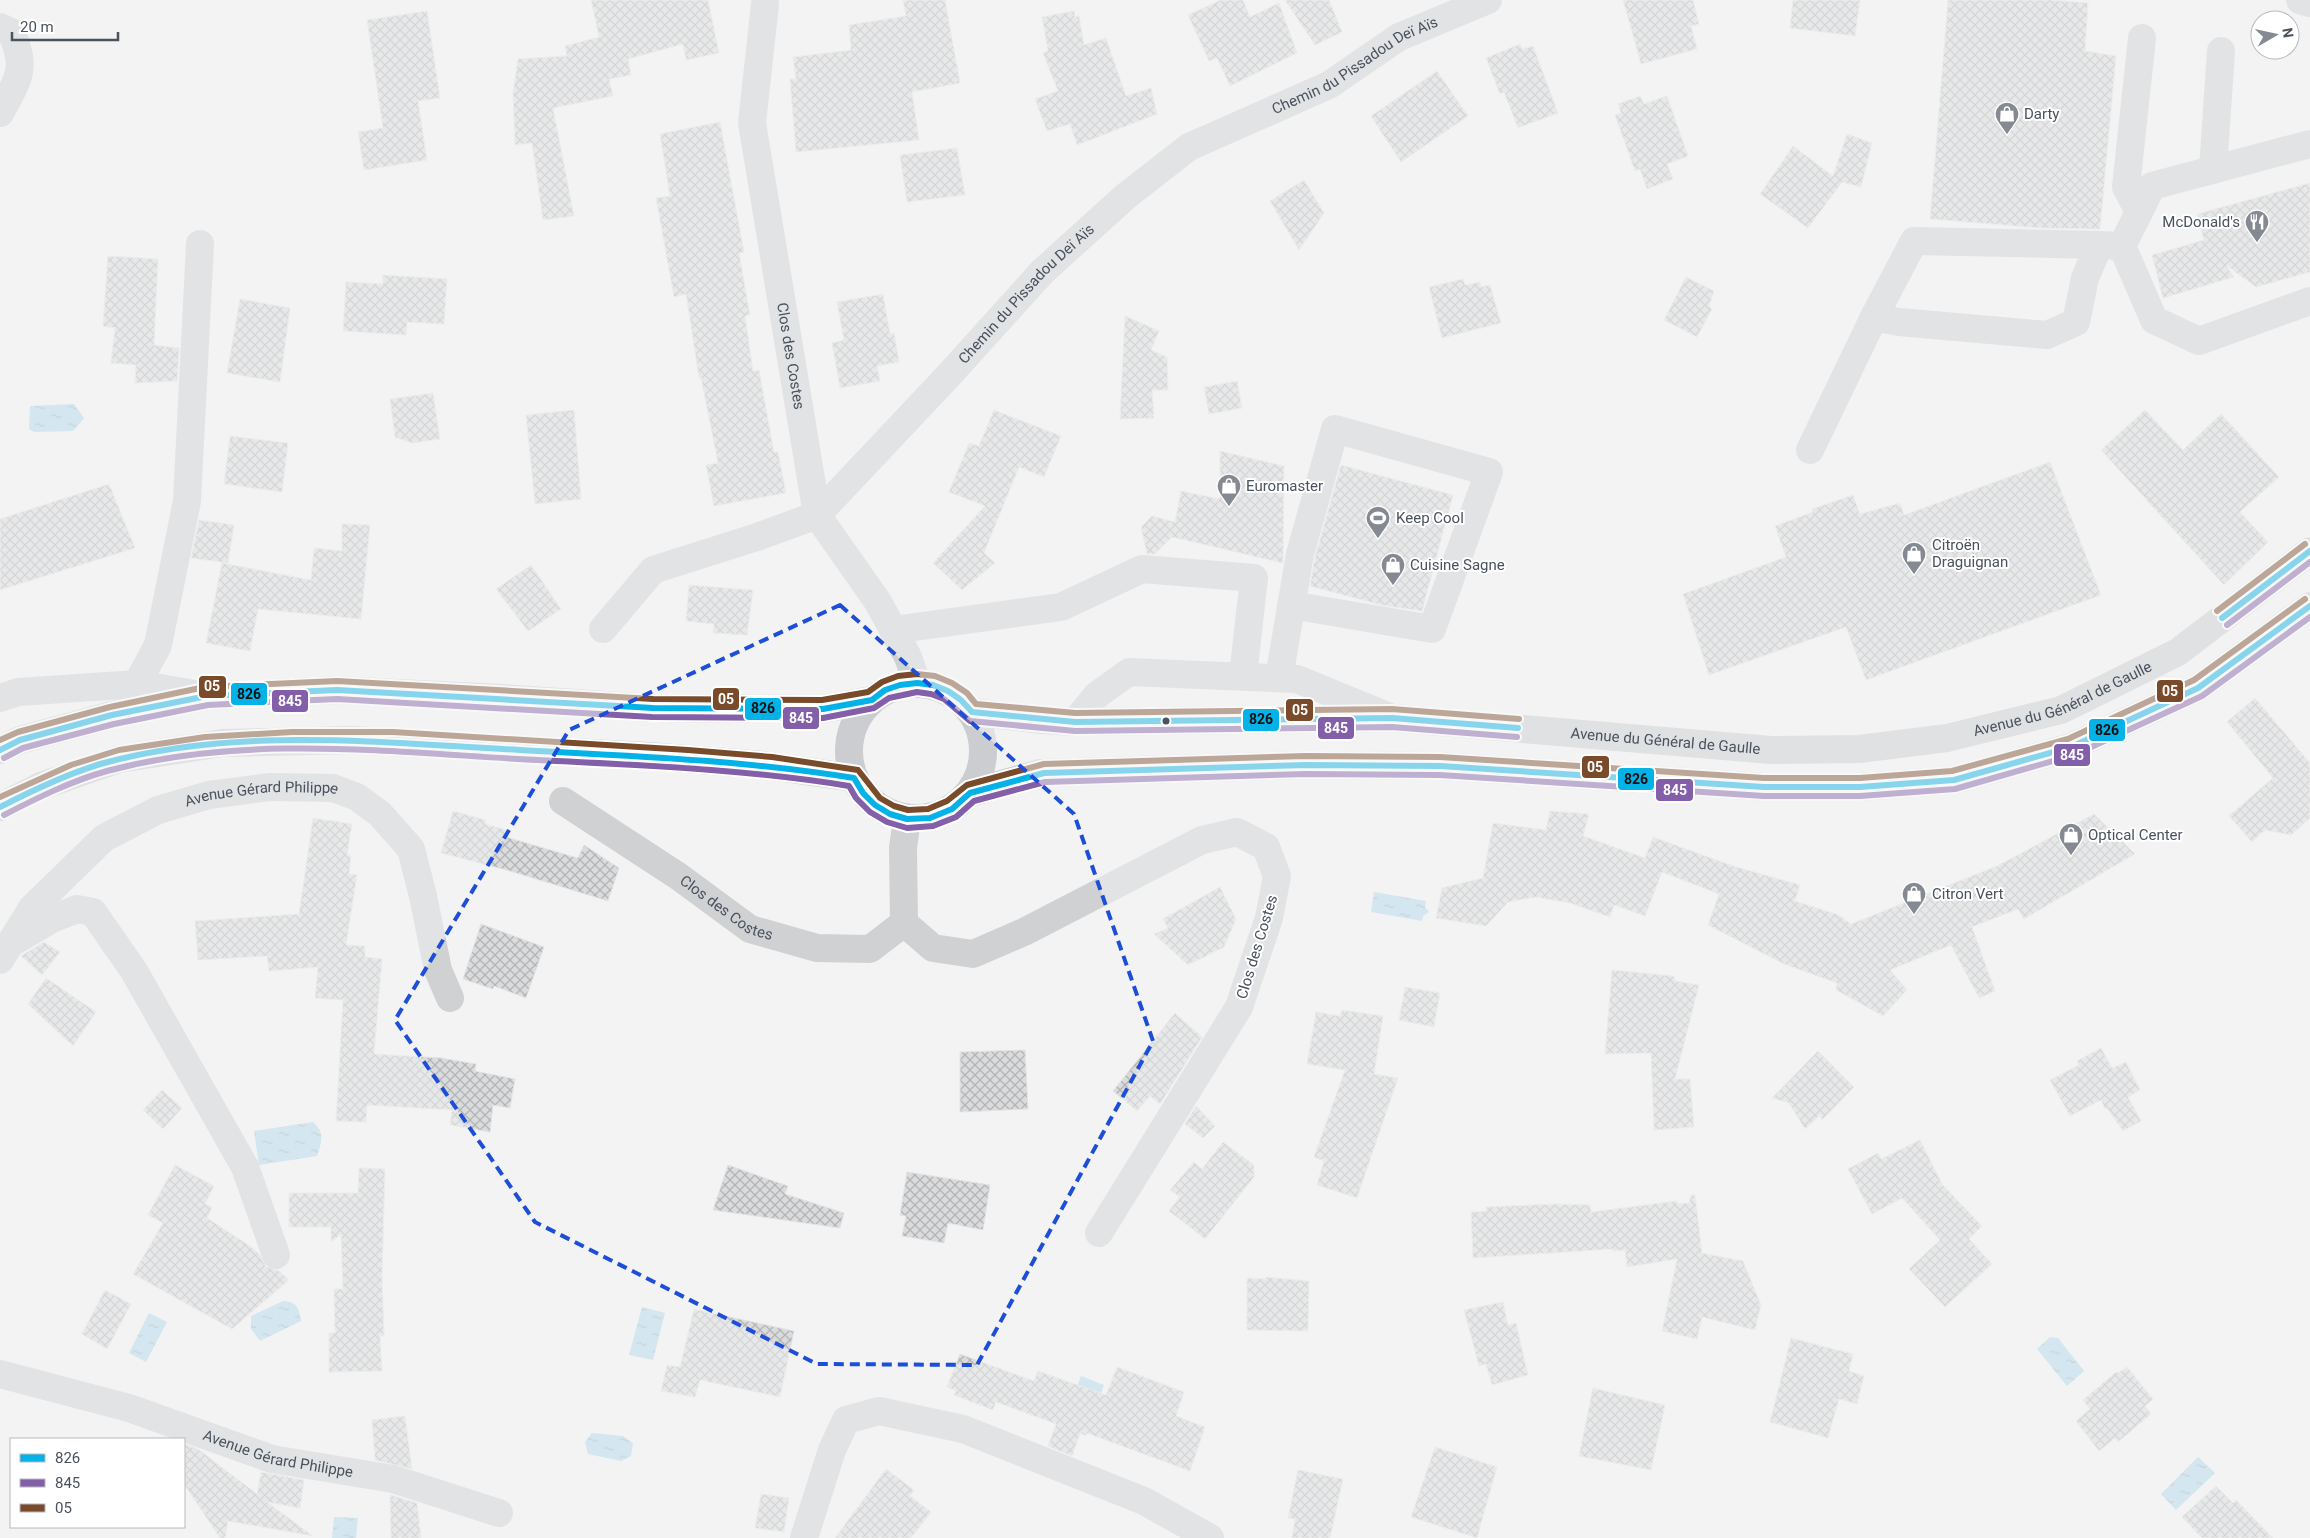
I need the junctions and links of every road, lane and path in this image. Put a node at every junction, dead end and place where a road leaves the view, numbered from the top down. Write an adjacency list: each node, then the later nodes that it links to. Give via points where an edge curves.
1 (1488, 0): 17 (street, Chemin du Pissadou Deï Aïs, via 1399,37 1329,85 1189,147 1126,196 1042,272)
2 (2300, 0): 3 (street)
3 (2310, 3)
4 (764, 4): 17 (street, Clos des Costes, via 752,123)
5 (0, 27): 8 (street, via 11,32 20,52 18,79)
6 (2142, 38): 11 (street, via 2126,188)
7 (2221, 51): 10 (street)
8 (0, 113)
9 (2310, 144): 10 (street)
10 (2214, 170): 11 (street, via 2152,186)
11 (2139, 212): 13 (street)
12 (200, 244): 26 (street, via 187,502 158,645)
13 (2111, 245): 14 (street, via 2154,320 2199,341); 15 (street, via 1914,241); 15 (street, via 2085,278 2076,322 2047,335)
14 (2310, 301)
15 (1874, 317): 16 (street)
16 (1810, 450)
17 (817, 515): 21 (street, Chemin du Pissadou Deï Aïs, via 653,570); 22 (street, Clos des Costes, via 878,602)
18 (2310, 551): 31 (main road, Avenue du Général de Gaulle, via 2178,652 2061,710 1947,738 1860,749 1771,750)
19 (1291, 605): 19 (street, via 1300,554 1336,428 1489,472 1432,629); 24 (street)
20 (2310, 606): 35 (main road, via 2198,688 2071,747 1954,780 1860,787 1764,787 1440,766 1306,765 1040,773)
21 (603, 629)
22 (893, 630): 23 (street, via 1061,607 1142,569 1254,578); 25 (street, Clos des Costes, via 908,657)
23 (1243, 676): 24 (street); 32 (street, via 1129,672 1097,695)
24 (1280, 678): 31 (street, via 1297,679)
25 (917, 683): 29 (main road, via 885,690); 30 (main road, via 948,691)
26 (137, 684): 27 (street); 28 (street, via 18,692)
27 (207, 696): 29 (main road, via 338,690 653,708 814,709); 33 (main road, via 112,715 20,740)
28 (0, 698)
29 (872, 700): 34 (main road, via 854,722 848,750)
30 (972, 712): 32 (main road, Avenue du Général de Gaulle); 35 (main road, via 983,739 982,768)
31 (1392, 718): 32 (main road, Avenue du Général de Gaulle)
32 (1075, 722)
33 (0, 750)
34 (854, 778): 37 (main road, via 763,764 648,756 352,740 222,743 119,759 40,786); 38 (main road, via 875,805)
35 (970, 794): 38 (main road, via 952,809 930,818)
36 (563, 800): 39 (street, Clos des Costes, via 678,876 750,929 818,948 870,949)
37 (0, 807)
38 (907, 819): 39 (street, via 902,848)
39 (904, 923): 42 (street, Clos des Costes, via 933,948 973,954 1024,932 1202,840 1237,832 1266,847 1277,876 1269,918 1239,1008)
40 (5, 952): 41 (street, Avenue Gérard Philippe, via 32,908 104,838 158,810 209,794 270,787 333,788 357,798 380,814 411,849 438,970); 43 (street, via 52,919 77,909 93,912 134,971 245,1167)
41 (450, 998)
42 (1099, 1233)
43 (276, 1255)
44 (0, 1374): 45 (street, Avenue Gérard Philippe, via 129,1408 272,1459 393,1479)
45 (499, 1513)
46 (804, 1538): 47 (street, via 832,1450 846,1420 879,1411 963,1429 1144,1501)
47 (1210, 1538)

